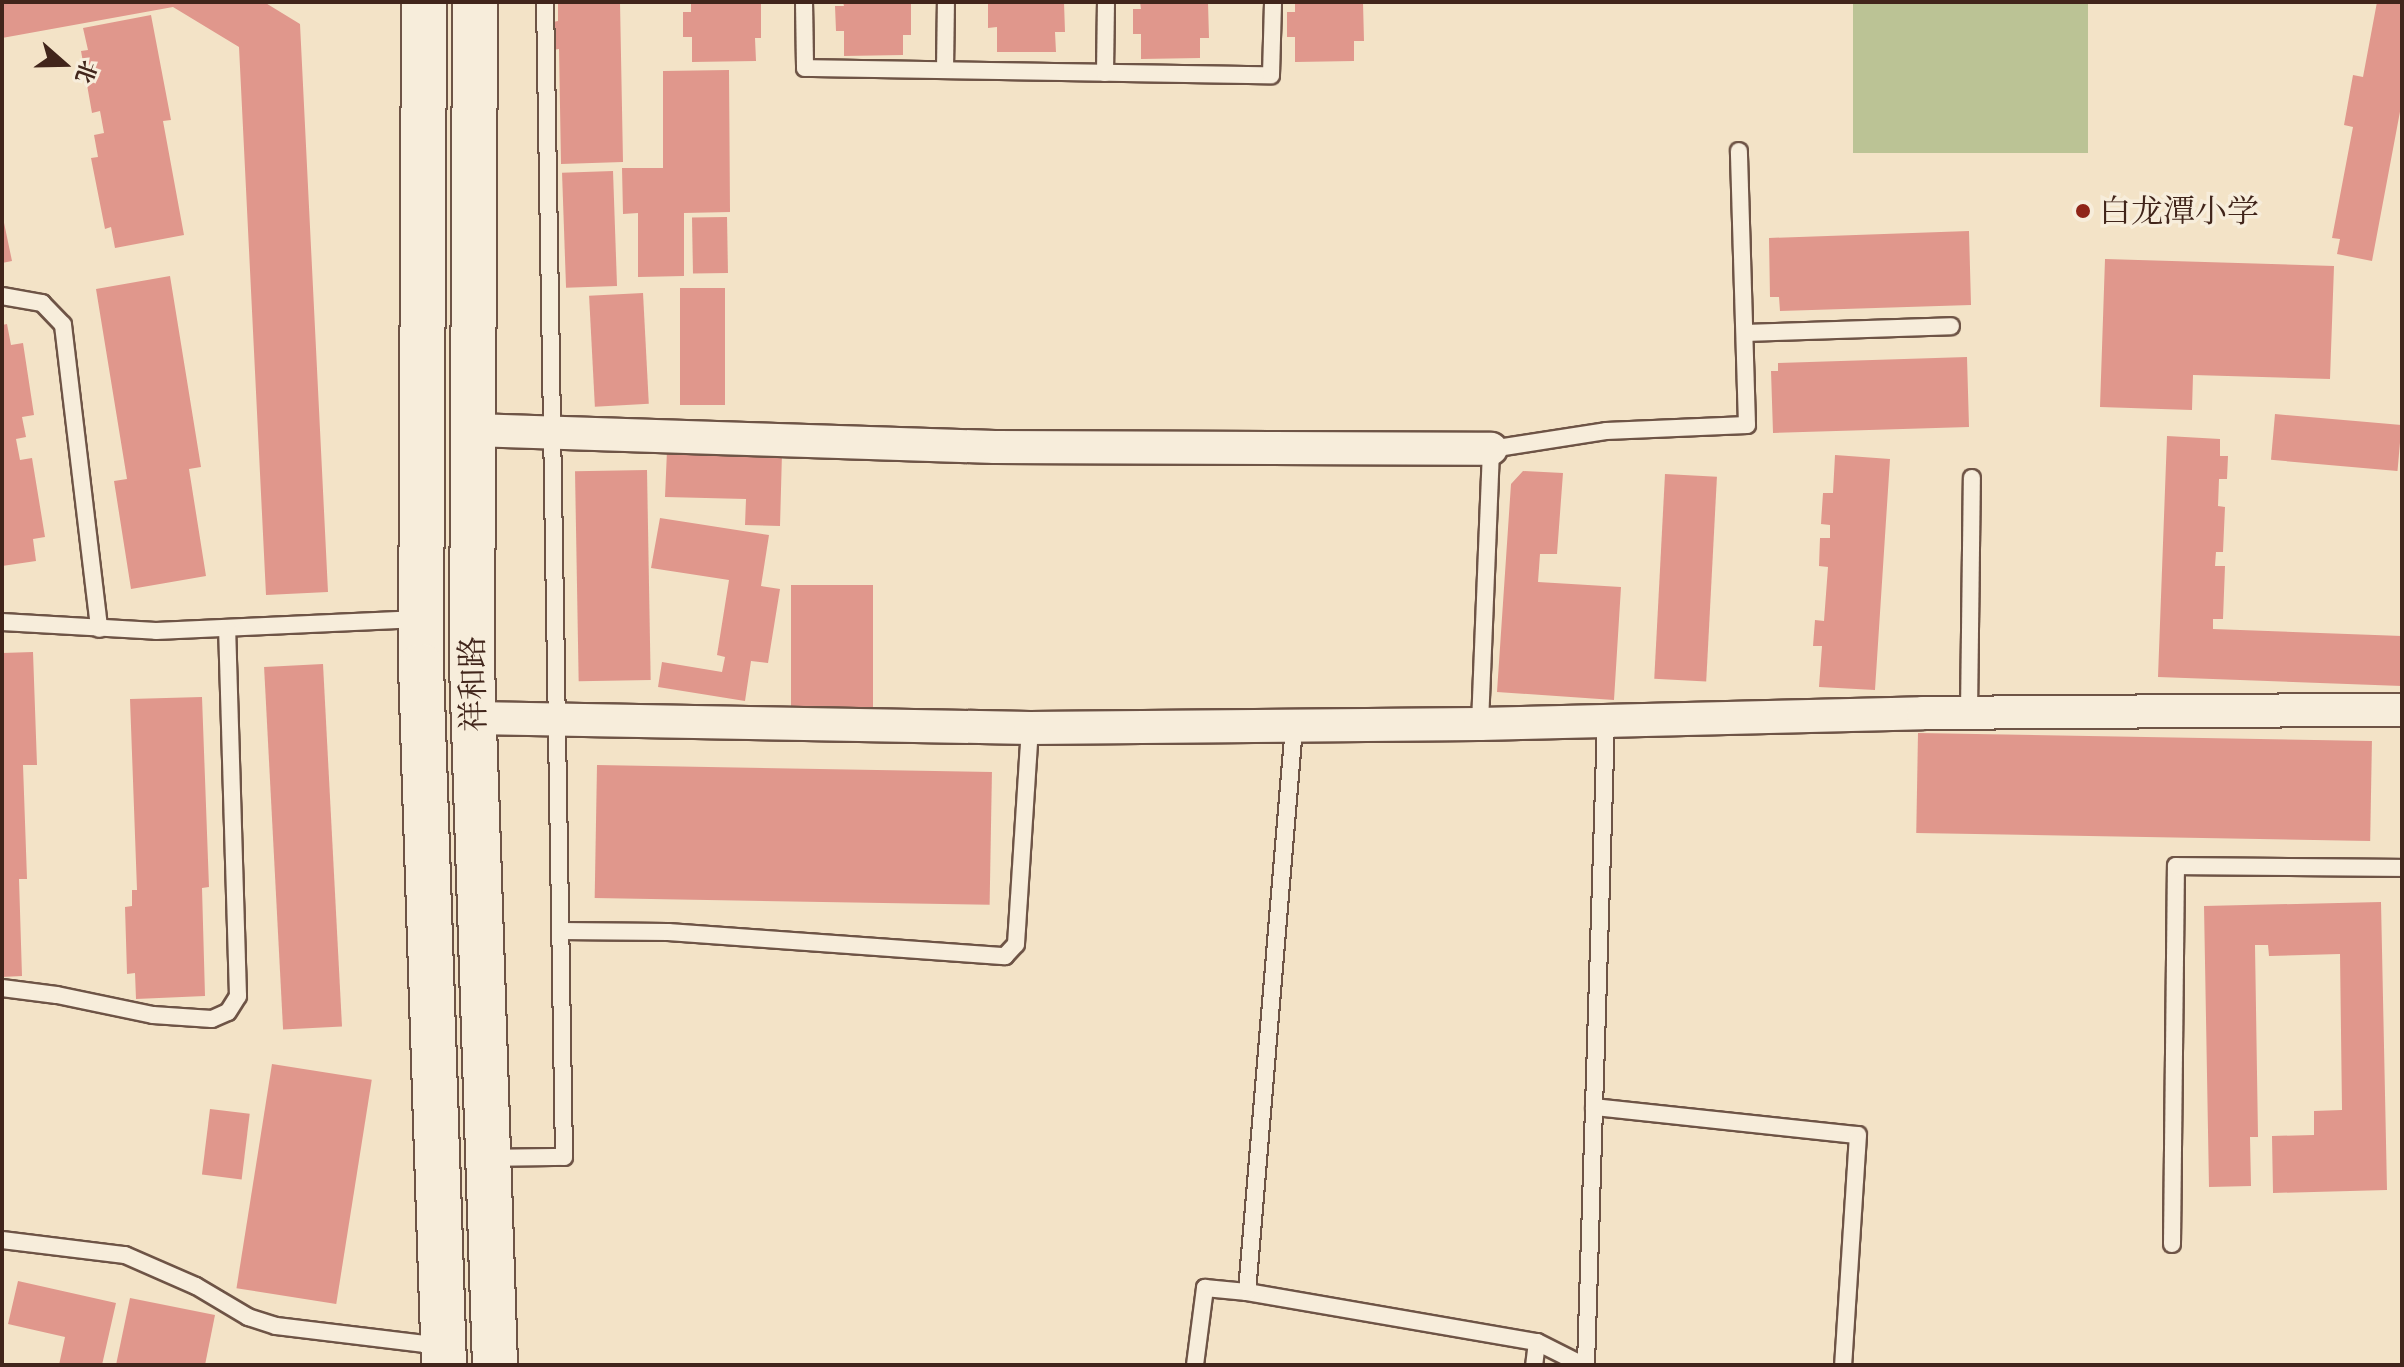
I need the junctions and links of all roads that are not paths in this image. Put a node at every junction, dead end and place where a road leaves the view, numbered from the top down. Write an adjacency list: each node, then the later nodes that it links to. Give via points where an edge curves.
1 (424, 2): 18 (main road, 祥和路)
2 (475, 2): 14 (main road, 祥和路)
3 (545, 2): 15 (lane)
4 (804, 2): 8 (lane, via 805,68)
5 (946, 2): 8 (lane)
6 (1106, 2): 9 (lane)
7 (1273, 2): 9 (lane, via 1271,75)
8 (945, 70): 9 (lane)
9 (1105, 73)
10 (1739, 151): 13 (lane)
11 (2, 296): 21 (lane, via 42,303 63,325)
12 (1951, 326): 13 (lane)
13 (1745, 333): 16 (lane, via 1747,425 1606,431)
14 (473, 430): 15 (street); 24 (main road, 祥和路)
15 (552, 434): 16 (street, via 995,447); 25 (lane)
16 (1491, 449): 27 (lane)
17 (1972, 478): 23 (lane)
18 (421, 619): 20 (lane); 39 (main road, 祥和路)
19 (2, 622): 21 (lane)
20 (227, 628): 21 (lane); 32 (lane, via 238,996 228,1012 212,1019 153,1015)
21 (99, 629)
22 (2402, 710): 23 (street)
23 (1969, 713): 26 (street)
24 (474, 718): 25 (street); 34 (main road, 祥和路)
25 (556, 719): 29 (street); 31 (lane)
26 (1606, 721): 27 (street); 33 (lane)
27 (1480, 724): 28 (street)
28 (1294, 726): 29 (street); 37 (lane)
29 (1030, 728): 31 (lane, via 1016,944 1005,956 668,932)
30 (2402, 868): 36 (lane, via 2176,866)
31 (560, 931): 34 (lane, via 564,1157)
32 (2, 988)
33 (1594, 1107): 43 (lane); 44 (lane, via 1858,1135)
34 (488, 1158): 40 (main road, 祥和路)
35 (2, 1240): 39 (lane, via 125,1255 276,1326)
36 (2172, 1244)
37 (1247, 1292): 38 (lane); 41 (lane, via 1205,1288)
38 (1537, 1342): 42 (lane); 43 (lane)
39 (444, 1356)
40 (495, 1365)
41 (1195, 1365)
42 (1534, 1365)
43 (1584, 1365)
44 (1843, 1365)

